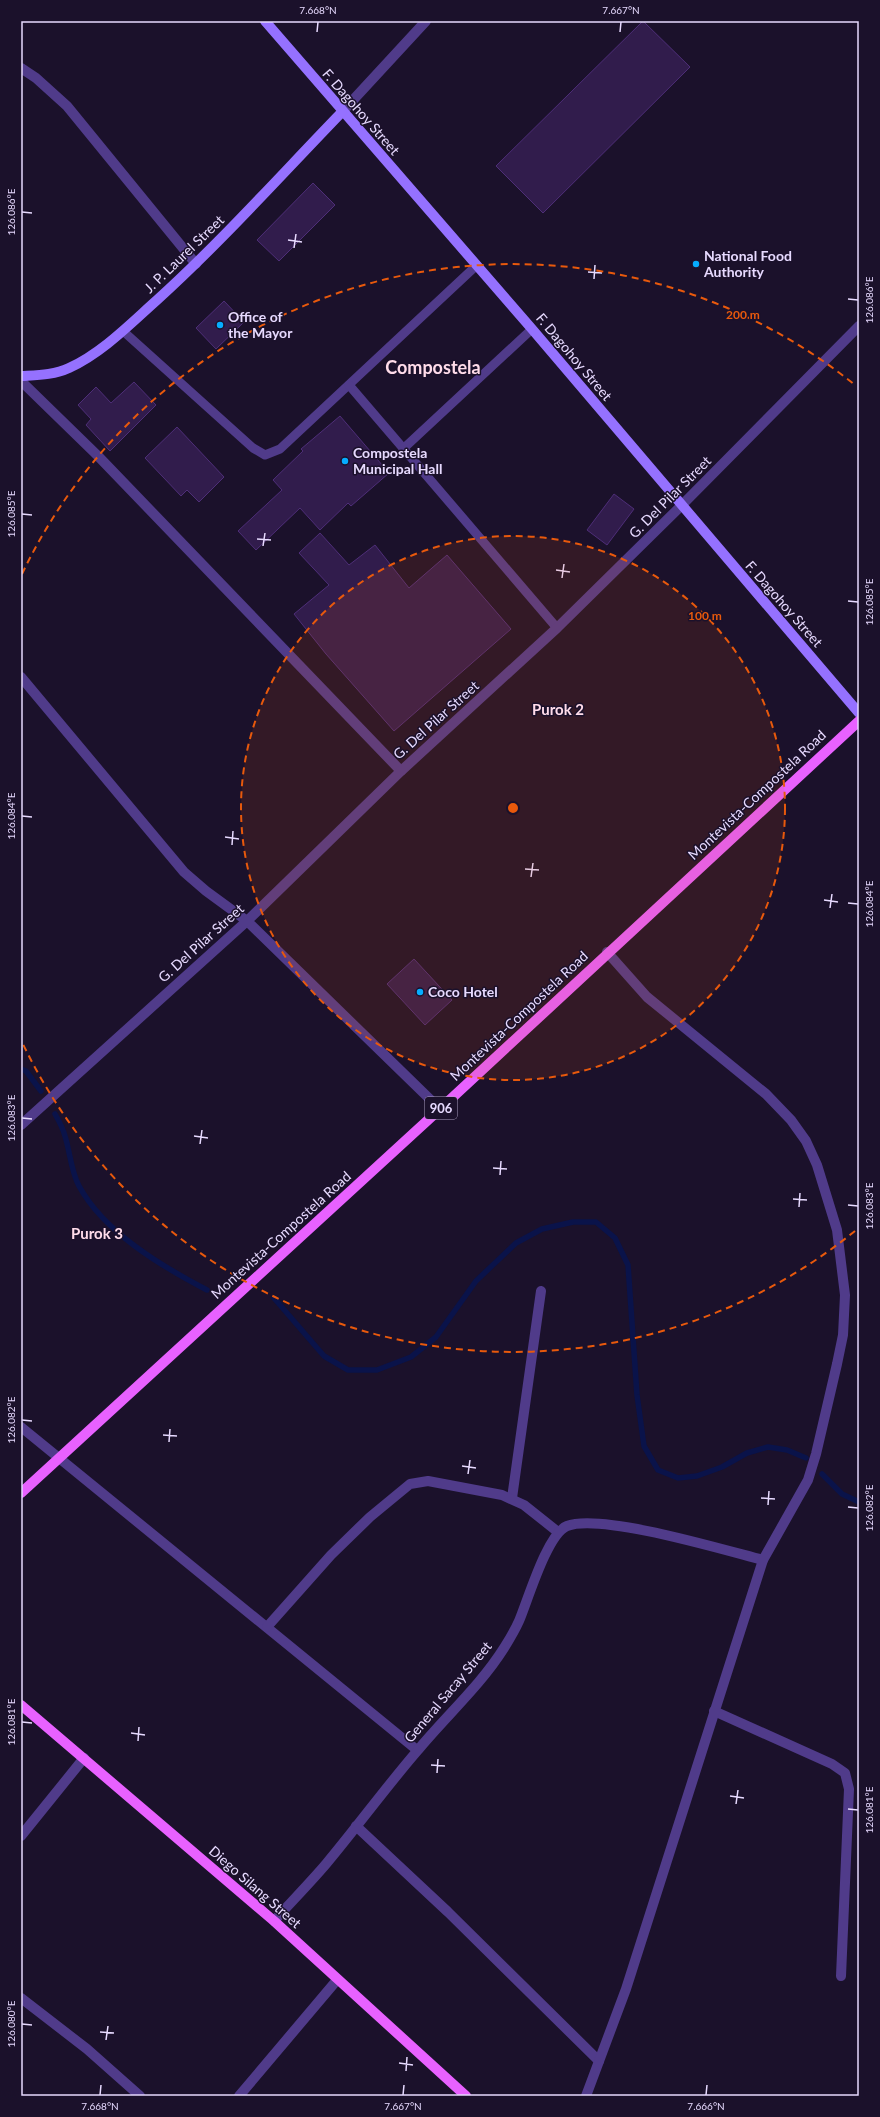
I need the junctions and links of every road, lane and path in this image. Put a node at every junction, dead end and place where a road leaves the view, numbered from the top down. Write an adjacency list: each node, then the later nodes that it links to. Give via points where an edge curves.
1 (265, 21): 4 (main road, F. Dagohoy Street)
2 (426, 21): 4 (street)
3 (21, 68): 5 (street, via 67,106)
4 (342, 112): 5 (main road, J. P. Laurel Street); 6 (main road, F. Dagohoy Street)
5 (196, 264): 9 (main road, J. P. Laurel Street)
6 (477, 265): 8 (main road, F. Dagohoy Street); 12 (lane)
7 (859, 326): 14 (street, G. Del Pilar Street)
8 (532, 329): 13 (lane); 14 (main road, F. Dagohoy Street)
9 (123, 331): 10 (main road, J. P. Laurel Street, via 68,369 43,375); 12 (lane, via 253,448 265,455 280,449)
10 (21, 376)
11 (21, 381): 19 (street, via 98,456)
12 (349, 385): 13 (lane)
13 (404, 448): 15 (lane)
14 (681, 506): 15 (street, G. Del Pilar Street); 17 (main road, F. Dagohoy Street)
15 (557, 628): 19 (street, G. Del Pilar Street)
16 (21, 677): 20 (street, via 184,872)
17 (859, 713)
18 (859, 720): 21 (main road, Montevista-Compostela Road / 906)
19 (401, 771): 20 (street, G. Del Pilar Street)
20 (247, 921): 22 (street); 23 (street, G. Del Pilar Street)
21 (607, 952): 22 (main road, Montevista-Compostela Road / 906); 30 (street, via 647,997 766,1094 791,1120 806,1141 817,1165 836,1230 845,1295 843,1335 837,1364 808,1480)
22 (440, 1109): 26 (main road, Montevista-Compostela Road / 906)
23 (21, 1125)
24 (541, 1291): 28 (street)
25 (21, 1427): 26 (street)
26 (59, 1457): 27 (main road, Montevista-Compostela Road / 906); 31 (street)
27 (21, 1492)
28 (512, 1498): 29 (street); 31 (street, via 428,1481 410,1484 331,1554)
29 (558, 1532): 30 (street, via 567,1526 580,1523 600,1523 671,1536); 34 (street, General Sacay Street, via 546,1554 518,1623 503,1650 478,1683)
30 (762, 1560): 33 (street)
31 (267, 1627): 34 (street)
32 (21, 1705): 35 (main road, Diego Silang Street)
33 (714, 1711): 39 (street, via 832,1764 845,1773 849,1789); 42 (street, via 626,1989)
34 (418, 1750): 36 (street, General Sacay Street)
35 (84, 1758): 37 (street); 38 (main road, Diego Silang Street)
36 (356, 1826): 38 (street, General Sacay Street, via 325,1865); 42 (street, via 448,1912)
37 (21, 1836)
38 (274, 1921): 40 (main road, Diego Silang Street)
39 (841, 1976)
40 (337, 1980): 44 (street); 45 (main road, Diego Silang Street)
41 (21, 1998): 43 (street, via 87,2049)
42 (599, 2061): 46 (street)
43 (140, 2096)
44 (239, 2096)
45 (466, 2096)
46 (586, 2096)

